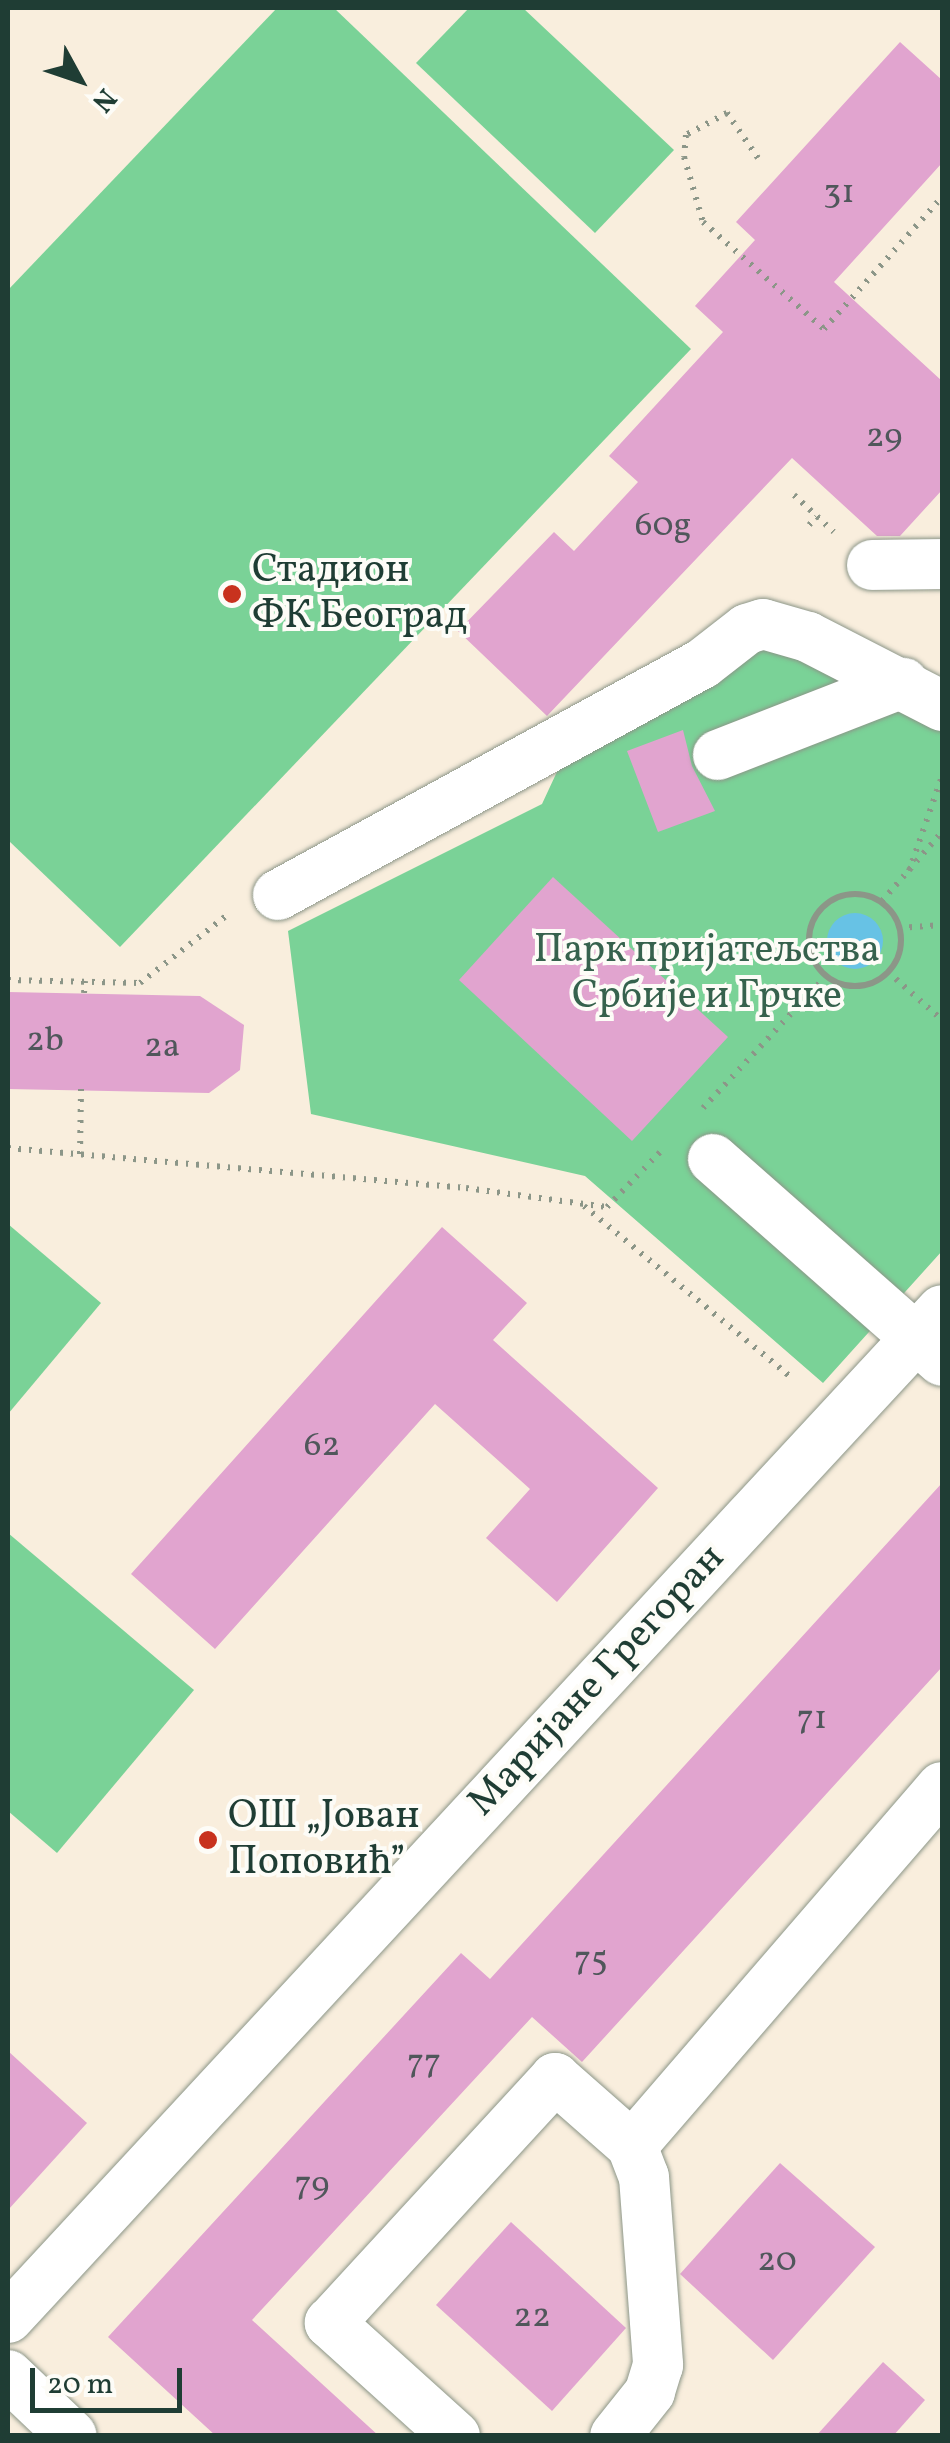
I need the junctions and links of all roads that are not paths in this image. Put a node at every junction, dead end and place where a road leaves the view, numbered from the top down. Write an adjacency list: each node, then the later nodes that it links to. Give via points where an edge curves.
1 (942, 564): 2 (street)
2 (872, 566)
3 (923, 694): 4 (street); 5 (street, via 788,629 747,629 702,664)
4 (718, 755)
5 (278, 896)
6 (692, 1140): 7 (street)
7 (934, 1336): 10 (street, Маријане Грегоран)
8 (942, 1787): 9 (street)
9 (632, 2146): 13 (street, via 555,2078 330,2323); 14 (street, via 644,2177 658,2365 650,2392)
10 (8, 2318)
11 (8, 2375): 12 (street)
12 (72, 2436)
13 (454, 2436)
14 (615, 2436)

